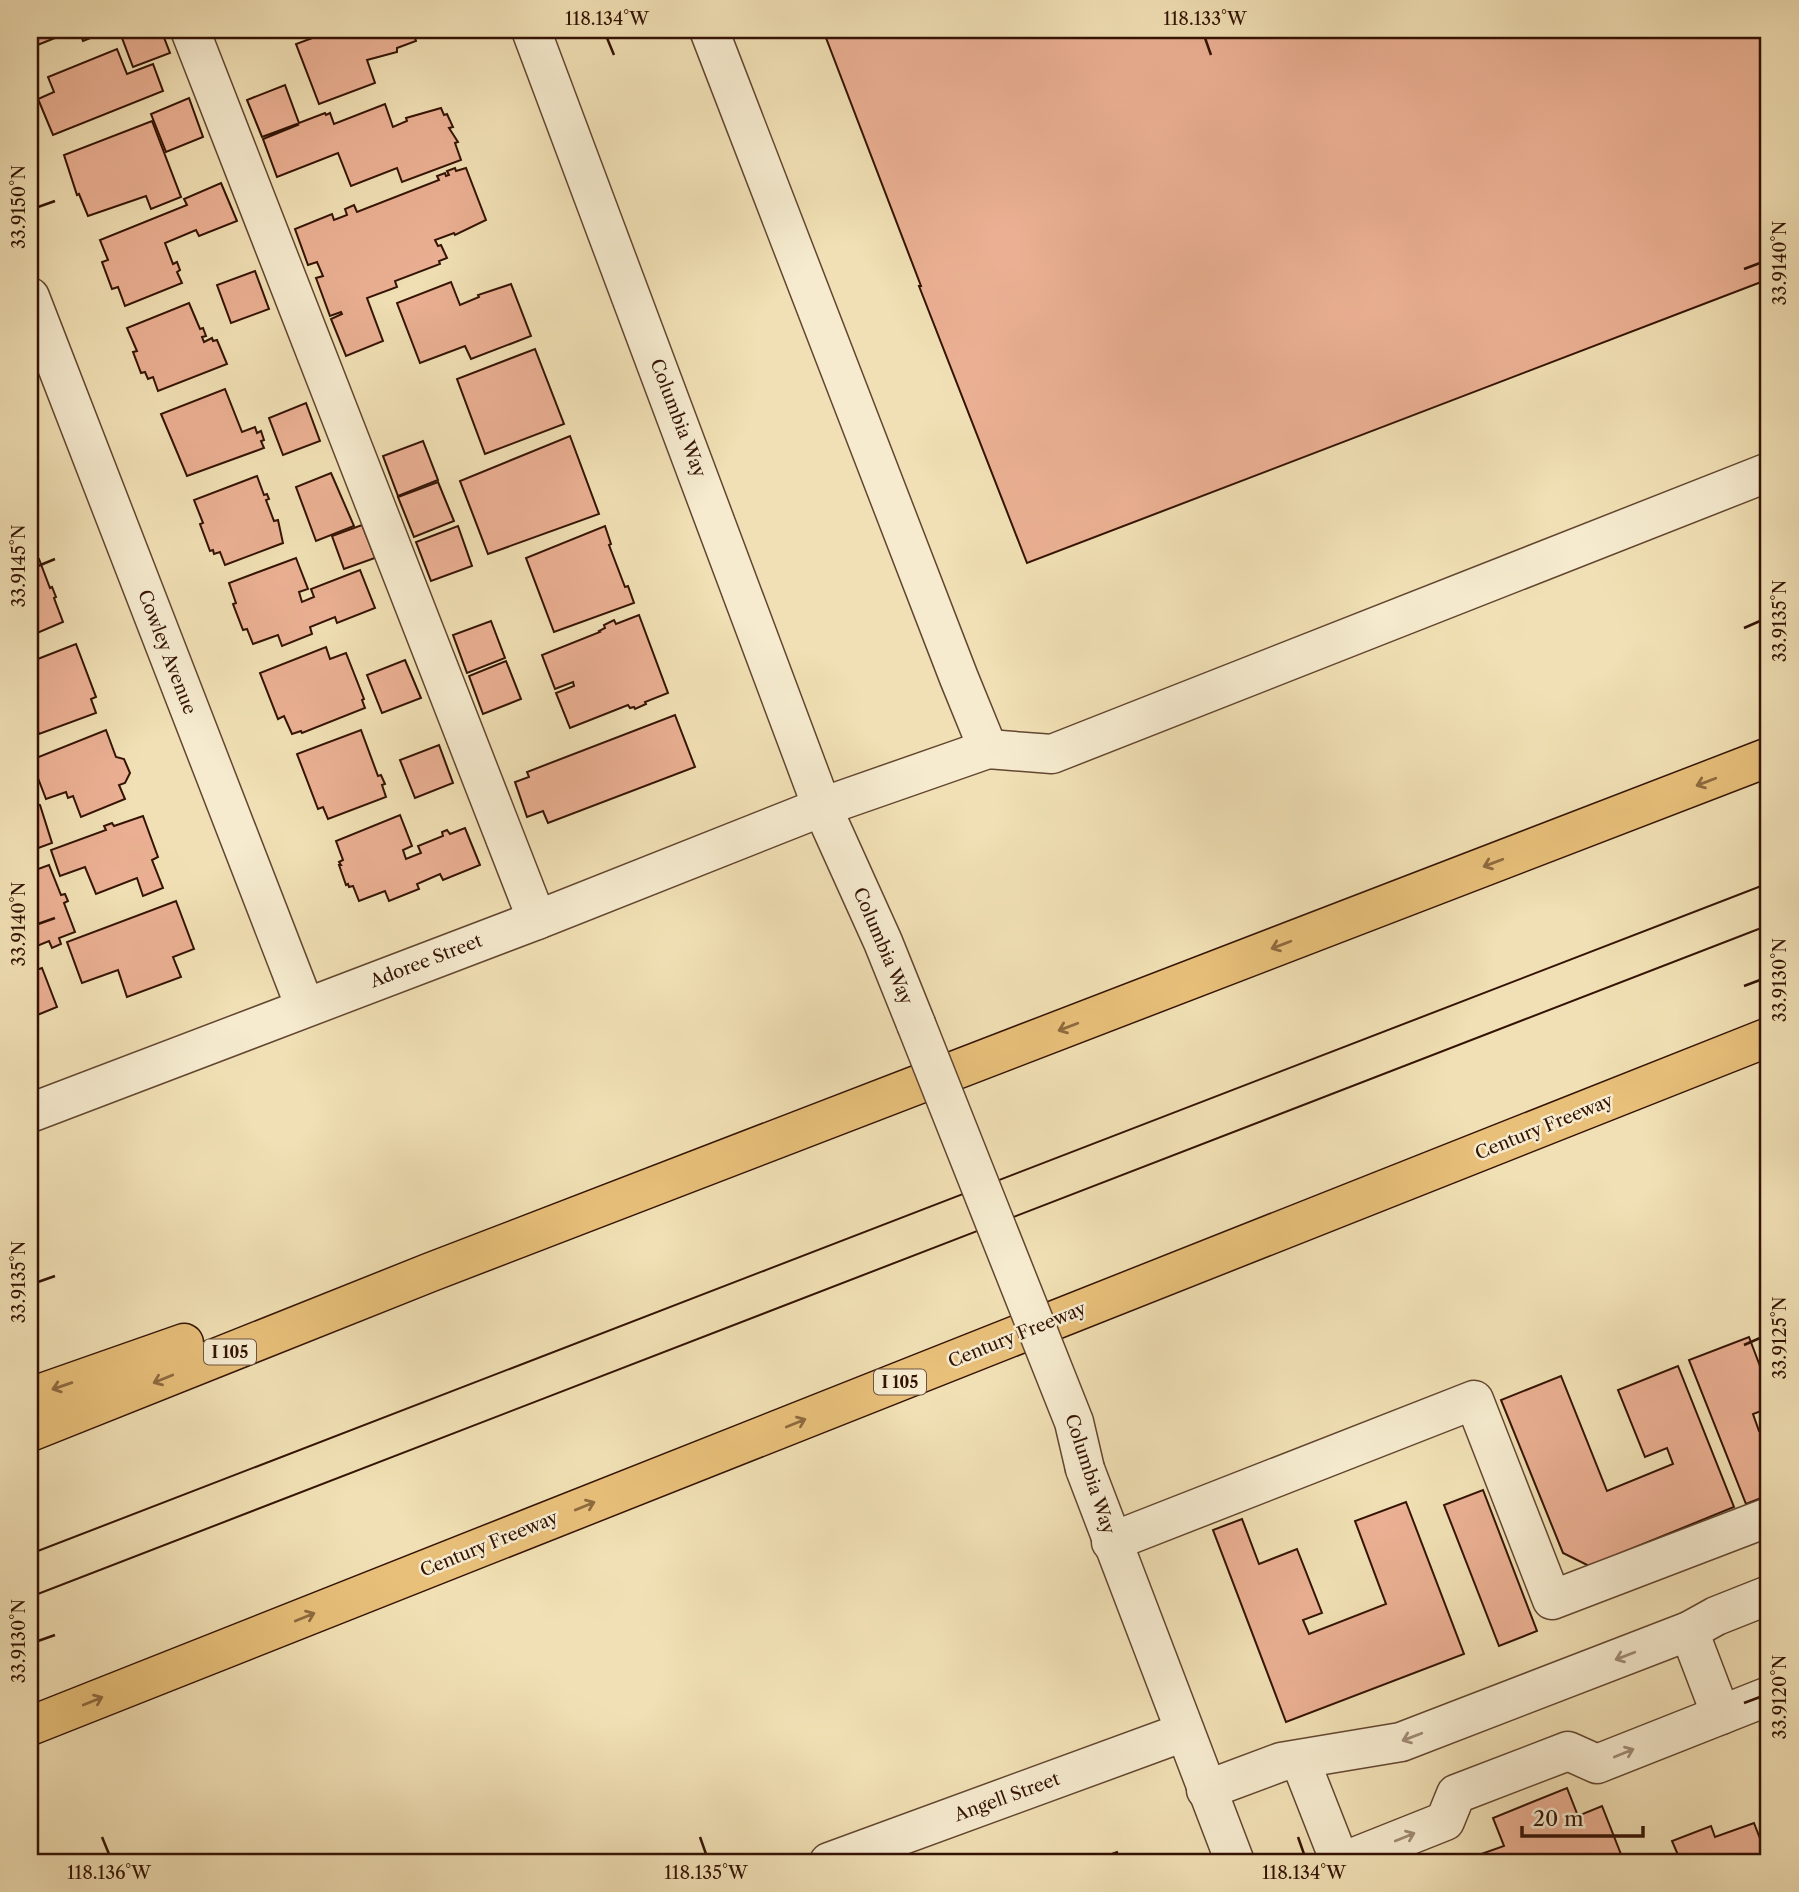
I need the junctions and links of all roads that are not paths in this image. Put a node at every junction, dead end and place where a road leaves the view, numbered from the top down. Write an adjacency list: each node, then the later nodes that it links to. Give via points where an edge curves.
1 (190, 30): 9 (street)
2 (531, 30): 8 (street, Columbia Way)
3 (709, 30): 6 (street)
4 (30, 297): 10 (street, Cowley Avenue)
5 (1769, 472): 6 (street, via 1052,754)
6 (988, 749): 8 (street, Adoree Street)
7 (1769, 757): 13 (highway, I 105, one-way to 13)
8 (822, 807): 9 (street, Adoree Street); 17 (street, Columbia Way, bridge, via 883,942 1074,1422)
9 (537, 920): 10 (street, Adoree Street)
10 (305, 1007): 12 (street, Adoree Street)
11 (1769, 1037): 22 (highway, Century Freeway / I 105, one-way to 11)
12 (30, 1113)
13 (431, 1272): 14 (highway, one-way to 14, via 346,1287); 15 (highway, I 105, one-way to 15)
14 (30, 1397)
15 (30, 1432)
16 (1769, 1517): 17 (street, via 1552,1600 1474,1400)
17 (1111, 1542): 23 (street, Columbia Way)
18 (1769, 1595): 19 (street)
19 (1689, 1631): 21 (street); 24 (street, one-way to 24, via 1401,1742)
20 (1769, 1696): 21 (street)
21 (1721, 1715): 28 (street, one-way to 21, via 1445,1821 1457,1794 1555,1755 1568,1751 1597,1764)
22 (30, 1726)
23 (1184, 1732): 25 (street, Columbia Way); 26 (street, Angell Street)
24 (1300, 1760): 25 (street, via 1281,1762); 28 (street)
25 (1206, 1790): 27 (street, Columbia Way)
26 (830, 1862)
27 (1235, 1862)
28 (1341, 1862)

